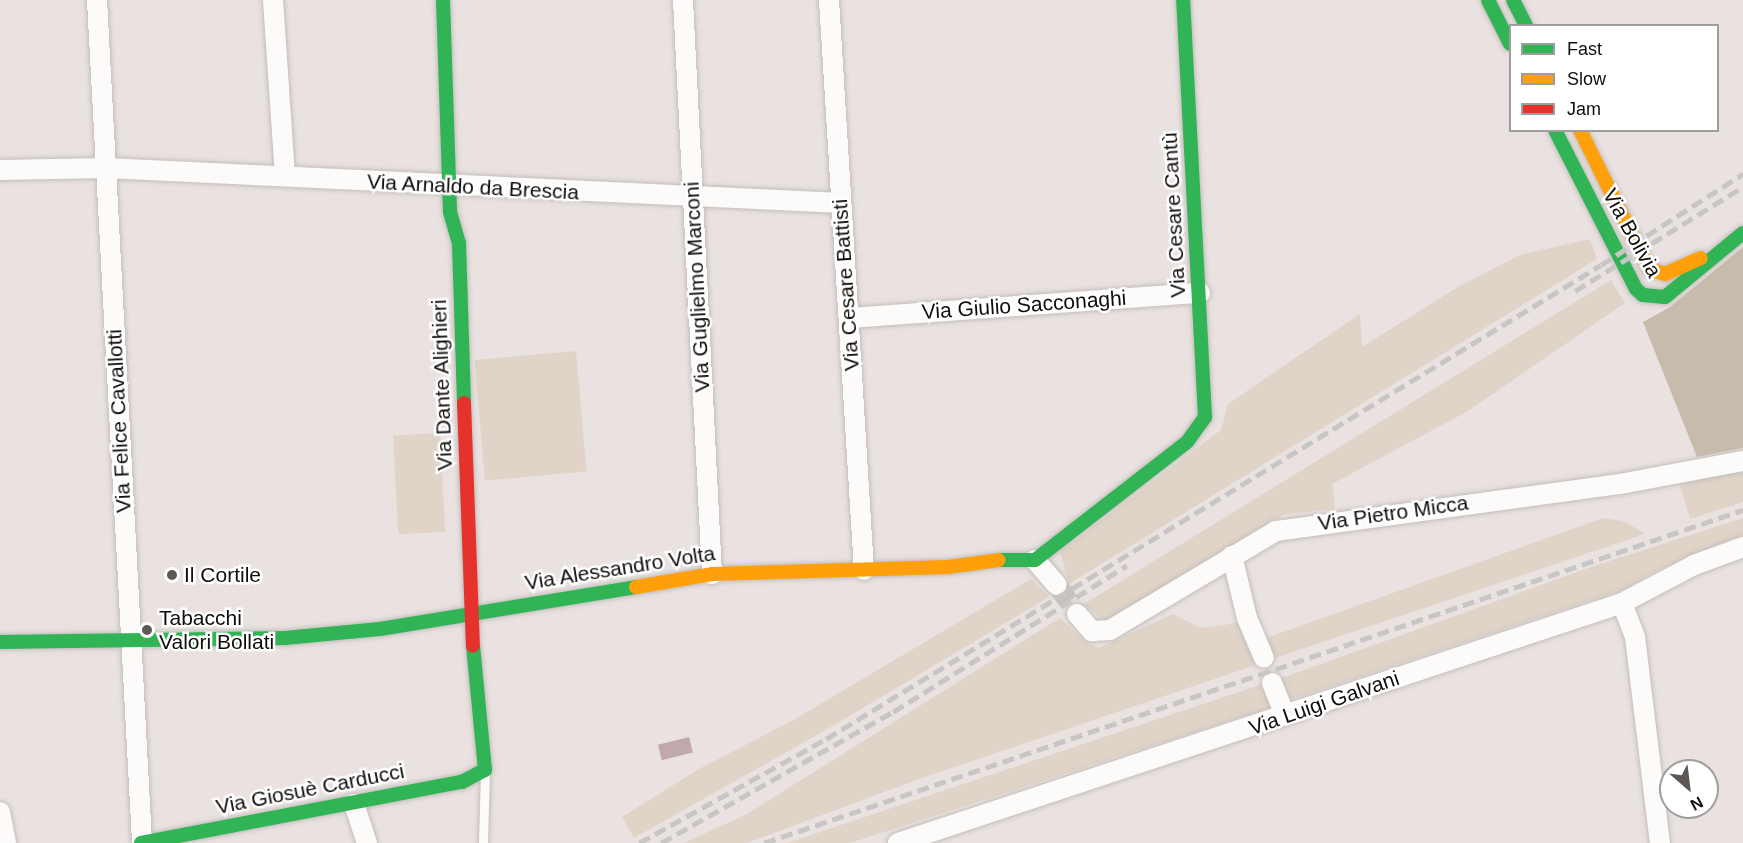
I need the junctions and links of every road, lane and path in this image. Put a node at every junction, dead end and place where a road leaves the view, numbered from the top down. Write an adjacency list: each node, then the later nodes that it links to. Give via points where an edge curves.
1 (97, 0): 13 (street, Via Felice Cavallotti)
2 (273, 0): 15 (street)
3 (443, 0): 16 (street, Via Dante Alighieri)
4 (683, 0): 17 (street, Via Guglielmo Marconi)
5 (829, 0): 18 (street, Via Cesare Battisti)
6 (1183, 0): 21 (street, Via Cesare Cantù)
7 (1488, 0): 10 (street)
8 (1513, 0): 9 (street)
9 (1525, 24)
10 (1509, 42)
11 (1556, 132): 20 (street, Via Bolivia, via 1642,295 1665,297 1684,286)
12 (1581, 132): 20 (street, Via Bolivia, via 1649,269 1665,274)
13 (106, 168): 14 (street, Via Arnaldo da Brescia); 15 (street, Via Arnaldo da Brescia); 34 (street, Via Felice Cavallotti)
14 (0, 170)
15 (285, 176): 16 (street, Via Arnaldo da Brescia)
16 (452, 186): 17 (street, Via Arnaldo da Brescia); 31 (street, Via Dante Alighieri, via 450,212 459,243)
17 (692, 199): 18 (street, Via Arnaldo da Brescia); 28 (street, Via Guglielmo Marconi)
18 (841, 203): 22 (street, Via Cesare Battisti)
19 (1743, 233): 20 (street, Via Bolivia)
20 (1726, 246)
21 (1200, 292): 22 (street, Via Giulio Sacconaghi); 26 (street, Via Cesare Cantù, via 1206,406 1200,427 1187,442)
22 (849, 318): 27 (street, Via Cesare Battisti)
23 (1743, 461): 25 (street, Via Pietro Micca, via 1620,484 1302,526 1276,531)
24 (1743, 547): 30 (street, Via Luigi Galvani, via 1694,565)
25 (1233, 556): 32 (street, Via Pietro Micca, via 1110,630 1092,630); 35 (street, via 1247,618)
26 (1035, 560): 27 (street, Via Alessandro Volta); 29 (street)
27 (864, 570): 28 (street, Via Alessandro Volta)
28 (712, 574): 31 (street, Via Alessandro Volta)
29 (1057, 585)
30 (1622, 603): 37 (street, Via Luigi Galvani); 46 (street, via 1635,637)
31 (470, 613): 34 (street, Via Alessandro Volta, via 380,629 285,638); 38 (street, Via Dante Alighieri)
32 (1077, 614)
33 (0, 642): 34 (street, Via Alessandro Volta)
34 (132, 642): 42 (street, Via Felice Cavallotti)
35 (1264, 658)
36 (1272, 683): 37 (street)
37 (1285, 715): 45 (street, Via Luigi Galvani)
38 (485, 770): 39 (street, Via Giosuè Carducci, via 462,782); 44 (lane)
39 (354, 804): 42 (street, Via Giosuè Carducci); 43 (street)
40 (0, 813): 41 (street)
41 (6, 843)
42 (141, 843)
43 (367, 843)
44 (483, 843)
45 (898, 843)
46 (1660, 843)

